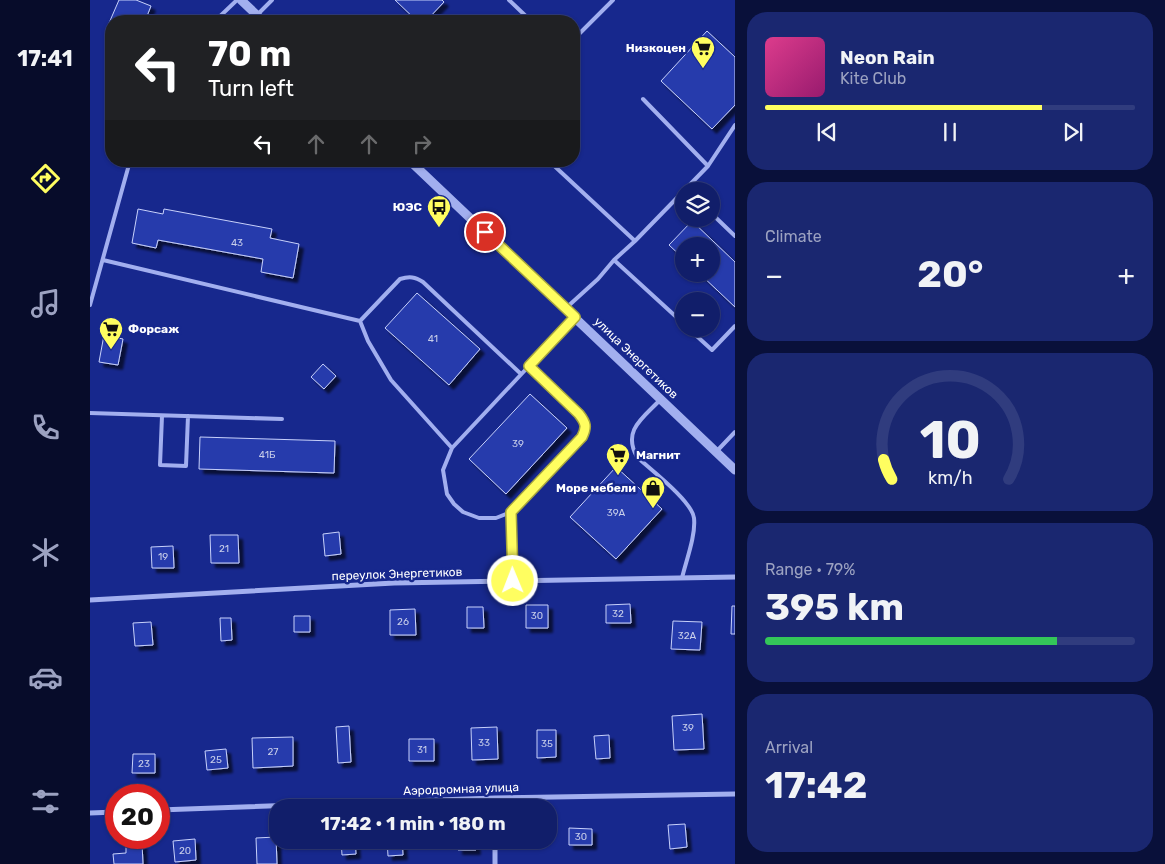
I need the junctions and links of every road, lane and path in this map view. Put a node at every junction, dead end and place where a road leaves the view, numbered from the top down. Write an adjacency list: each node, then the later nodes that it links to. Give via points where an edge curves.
1 (237, 0): 6 (lane)
2 (241, 0): 7 (street)
3 (272, 0): 8 (lane)
4 (509, 0): 9 (lane)
5 (613, 0): 10 (lane)
6 (221, 15)
7 (257, 15)
8 (262, 15)
9 (525, 15)
10 (580, 33)
11 (644, 99): 13 (lane)
12 (735, 125): 13 (lane)
13 (708, 166): 17 (lane)
14 (128, 167): 22 (lane)
15 (416, 167): 25 (street, улица Энергетиков)
16 (555, 167): 21 (lane)
17 (694, 182)
18 (675, 202): 21 (lane)
19 (720, 222): 20 (lane)
20 (735, 236)
21 (635, 241): 23 (lane)
22 (102, 260): 24 (lane); 28 (lane)
23 (614, 260): 25 (lane); 26 (lane)
24 (90, 305)
25 (565, 308): 27 (street, улица Энергетиков)
26 (675, 316)
27 (575, 317): 31 (lane); 33 (street, улица Энергетиков)
28 (360, 321): 32 (lane, via 400,279 415,277); 39 (lane, via 391,380)
29 (735, 326): 30 (lane, via 712,350)
30 (698, 337)
31 (529, 366): 32 (lane); 42 (lane, via 579,414 586,429)
32 (521, 374): 39 (lane)
33 (661, 399): 40 (street, улица Энергетиков); 43 (lane, via 633,429 630,439 637,457 686,502 694,517)
34 (90, 414): 35 (lane)
35 (162, 416): 36 (lane); 36 (lane, via 160,465 186,466)
36 (188, 416): 37 (lane)
37 (282, 419)
38 (735, 432): 40 (lane)
39 (452, 448): 42 (lane, via 443,470 447,494 454,504 479,518 496,518)
40 (716, 452): 41 (street, улица Энергетиков)
41 (735, 470)
42 (511, 512): 45 (lane)
43 (682, 578): 44 (street, переулок Энергетиков); 45 (street, переулок Энергетиков)
44 (735, 578)
45 (513, 581): 46 (street, переулок Энергетиков, via 394,583)
46 (90, 600)
47 (735, 794): 48 (street, Аэродромная улица)
48 (495, 798): 49 (street, Аэродромная улица)
49 (170, 810)
50 (105, 812): 51 (street)
51 (90, 813)
52 (495, 849): 53 (street)
53 (495, 864)

